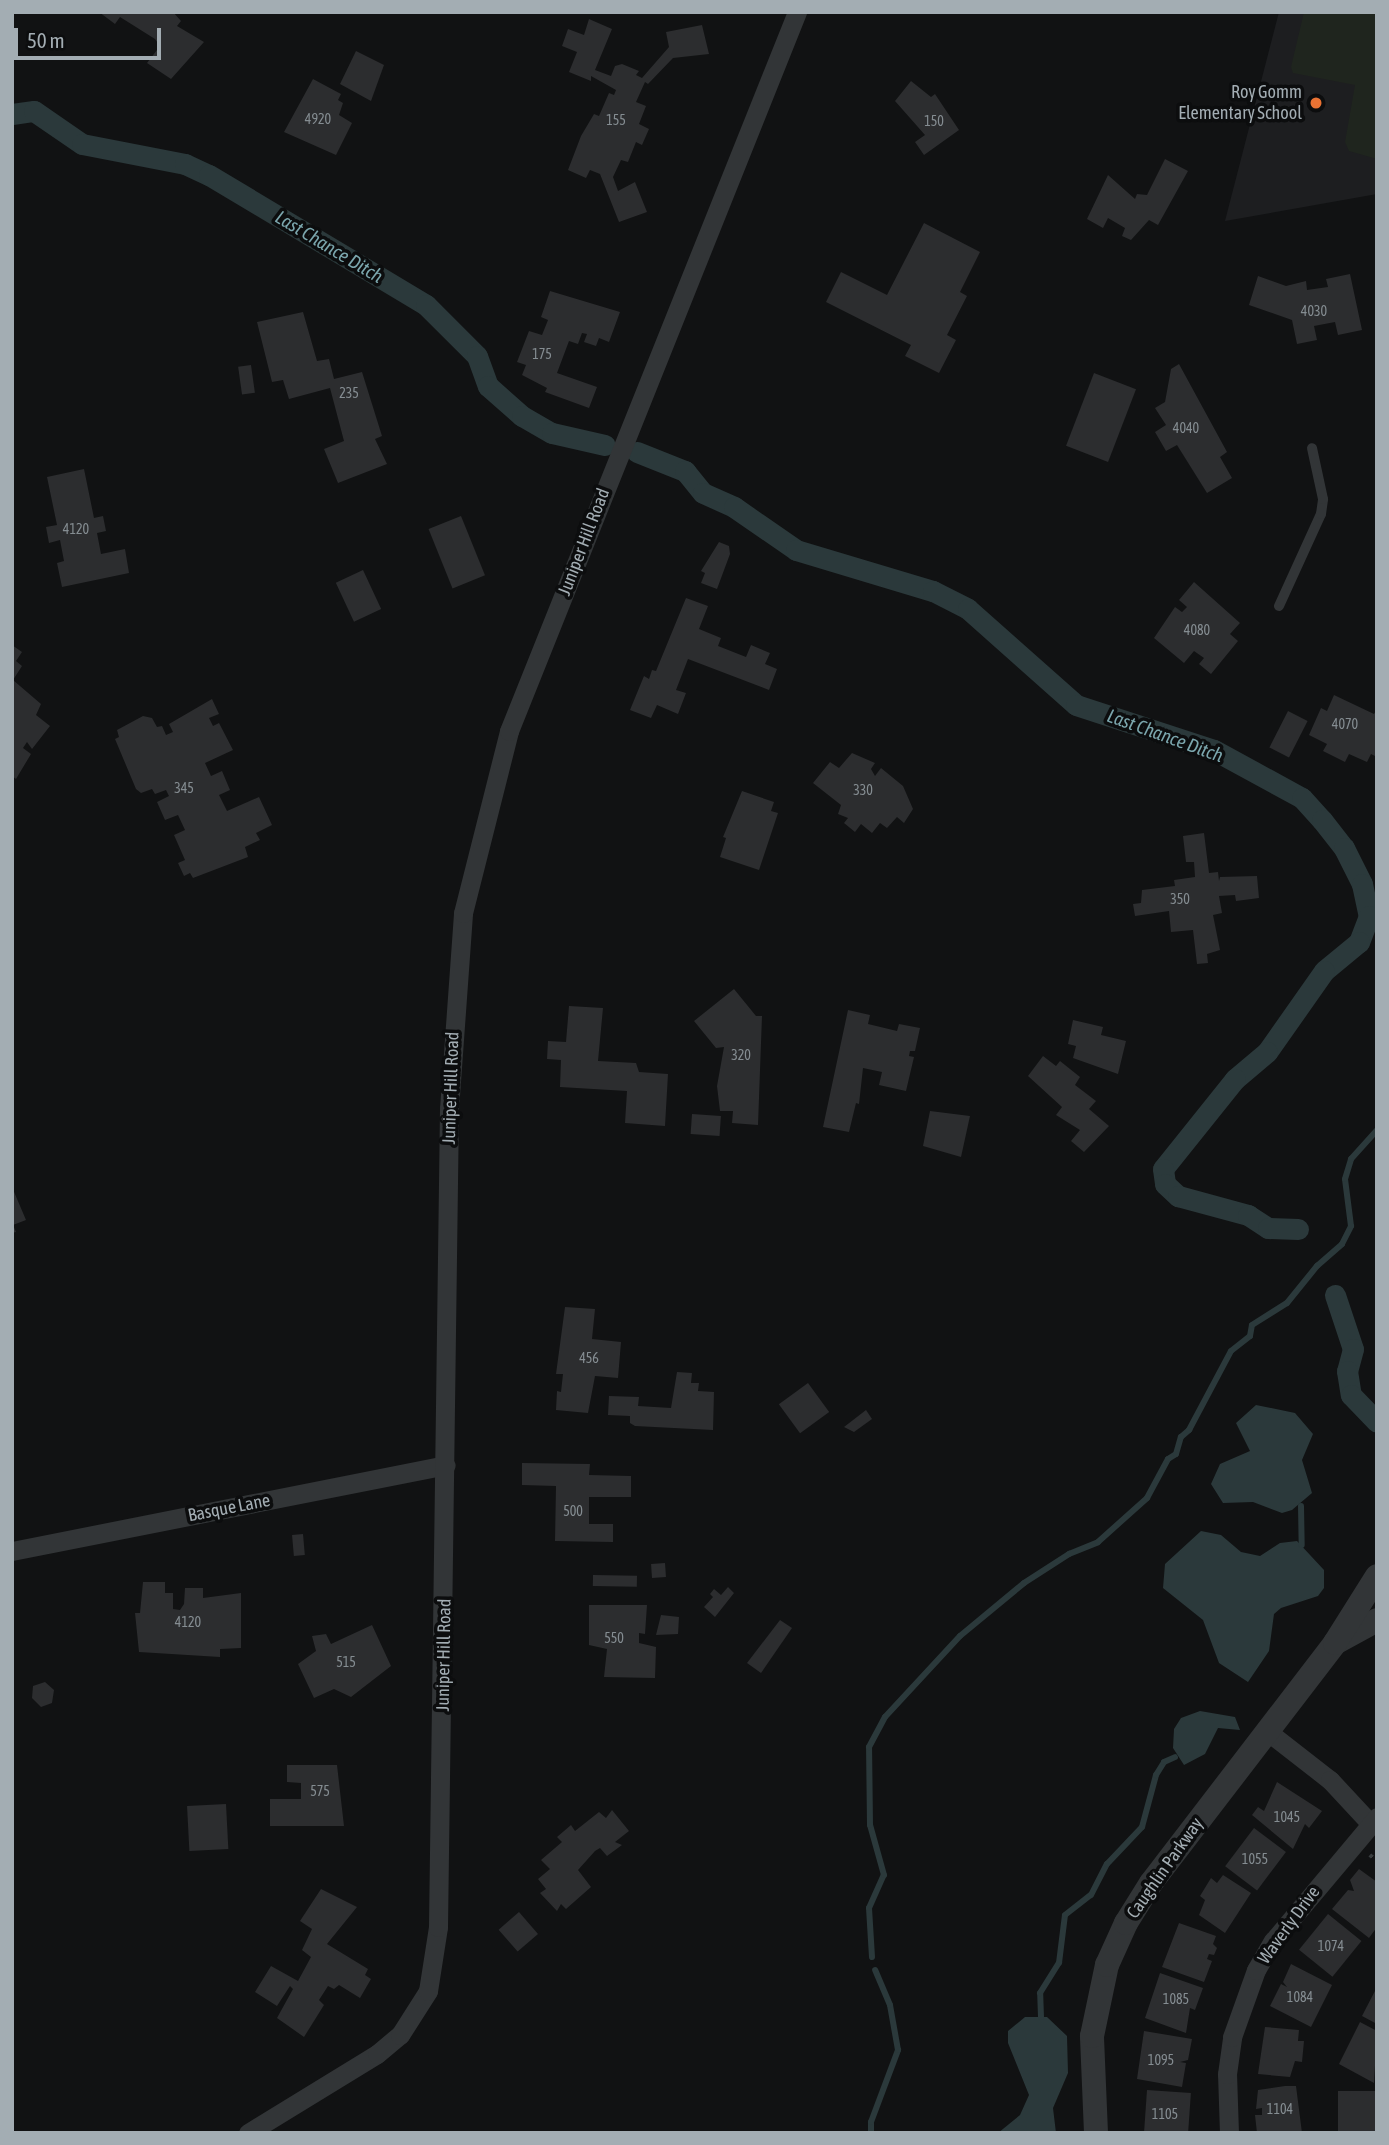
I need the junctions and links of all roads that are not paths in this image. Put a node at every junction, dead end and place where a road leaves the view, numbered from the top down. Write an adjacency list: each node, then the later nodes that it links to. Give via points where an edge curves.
1 (797, 12): 4 (street, Juniper Hill Road, via 509,731 484,818 463,913 453,1014)
2 (1312, 448): 3 (lane, via 1323,499 1321,514)
3 (1279, 606)
4 (446, 1465): 5 (street, Basque Lane); 11 (street, Juniper Hill Road, via 438,1927 428,1991 400,2035 377,2054)
5 (12, 1551)
6 (1377, 1576): 8 (street, Caughlin Parkway)
7 (1377, 1620): 8 (street, Caughlin Parkway)
8 (1335, 1643): 9 (street, Caughlin Parkway)
9 (1267, 1731): 10 (street); 12 (street, Caughlin Parkway, via 1151,1883 1116,1944 1093,2036)
10 (1373, 1820): 13 (street, Waverly Drive, via 1273,1941 1256,1970 1232,2038 1227,2074)
11 (248, 2133)
12 (1096, 2133)
13 (1229, 2133)

